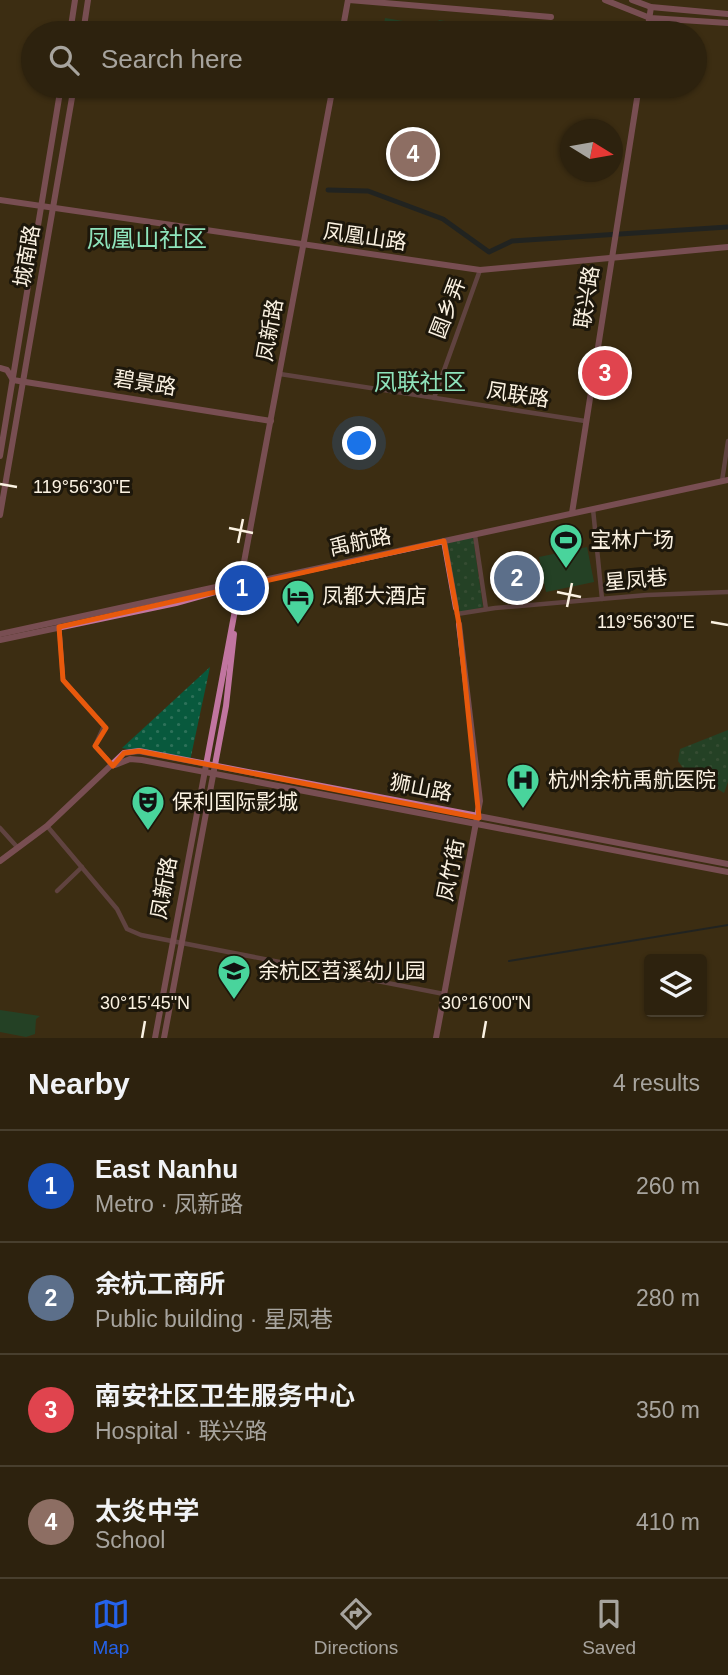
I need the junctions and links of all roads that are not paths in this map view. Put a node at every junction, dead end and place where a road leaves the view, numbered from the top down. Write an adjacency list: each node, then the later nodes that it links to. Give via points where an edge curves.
1 (75, 0): 10 (main road)
2 (88, 0): 11 (main road)
3 (348, 0): 8 (main road); 12 (main road)
4 (605, 0): 9 (main road)
5 (632, 0): 6 (main road)
6 (651, 7): 7 (main road); 9 (main road)
7 (728, 14)
8 (551, 17)
9 (650, 18): 13 (main road); 14 (main road)
10 (72, 21)
11 (85, 21)
12 (344, 21)
13 (649, 21)
14 (697, 21)
15 (707, 22): 16 (main road)
16 (728, 23)
17 (59, 98): 22 (main road, 城南路)
18 (72, 98): 23 (main road, 城南路)
19 (331, 98): 24 (main road, 凤新路)
20 (637, 98): 26 (main road, 联兴路)
21 (0, 200): 22 (main road, 凤凰山路)
22 (39, 207): 23 (main road, 凤凰山路); 30 (main road, 城南路)
23 (53, 209): 24 (main road, 凤凰山路); 31 (main road, 城南路)
24 (304, 246): 27 (main road, 凤凰山路); 29 (main road, 凤新路)
25 (728, 247): 26 (main road, 凤凰山路)
26 (611, 257): 27 (main road, 凤凰山路); 34 (main road, 联兴路)
27 (480, 270): 32 (street, 圆乡弄)
28 (0, 368): 30 (main road)
29 (280, 374): 32 (street, 凤联路); 33 (main road, 凤新路)
30 (13, 380): 31 (main road, 碧景路); 36 (main road, 城南路)
31 (23, 382): 33 (main road, 碧景路); 40 (main road, 城南路)
32 (434, 398): 34 (street, 凤联路)
33 (271, 421): 43 (main road, 凤新路)
34 (585, 421): 39 (main road, 联兴路)
35 (728, 441): 37 (street)
36 (0, 456)
37 (725, 479): 38 (main road, 禹航路); 39 (main road, 禹航路)
38 (593, 508): 39 (main road, 禹航路); 45 (street)
39 (572, 511): 41 (main road, 禹航路); 43 (main road, 禹航路)
40 (0, 515)
41 (475, 534): 42 (main road, 禹航路); 46 (street)
42 (444, 541): 43 (main road, 禹航路); 47 (main road)
43 (242, 583): 48 (main road, 禹航路); 53 (main road, 凤新路); 54 (main road, 凤新路)
44 (728, 592): 45 (street, 星凤巷)
45 (602, 599): 46 (street, 星凤巷)
46 (486, 610): 47 (street, 星凤巷)
47 (459, 612): 49 (street)
48 (59, 624): 50 (main road, 禹航路); 51 (main road, 禹航路); 52 (street, via 63,680 104,726 95,746)
49 (459, 624): 56 (main road, 凤竹街)
50 (0, 634)
51 (0, 640)
52 (113, 766): 54 (main road, 狮山路, via 124,753 139,751); 57 (main road, 狮山路)
53 (215, 766): 54 (main road, 狮山路); 55 (main road, 凤新路); 56 (main road, 狮山路)
54 (203, 768): 55 (main road, 狮山路); 65 (main road, 凤新路)
55 (212, 774): 56 (main road, 狮山路); 66 (main road, 凤新路)
56 (479, 821): 61 (main road, 狮山路); 63 (main road, 狮山路); 67 (main road, 凤竹街)
57 (47, 826): 59 (main road, 狮山路); 62 (street)
58 (0, 828): 59 (street)
59 (18, 848): 60 (main road, 狮山路)
60 (0, 861)
61 (728, 864)
62 (82, 867): 64 (street); 65 (street, via 117,909 127,929)
63 (728, 872)
64 (57, 891)
65 (172, 939): 66 (street); 68 (main road, 凤新路)
66 (181, 941): 67 (street); 69 (main road, 凤新路)
67 (444, 994): 70 (main road, 凤竹街)
68 (155, 1038)
69 (164, 1038)
70 (436, 1038)

